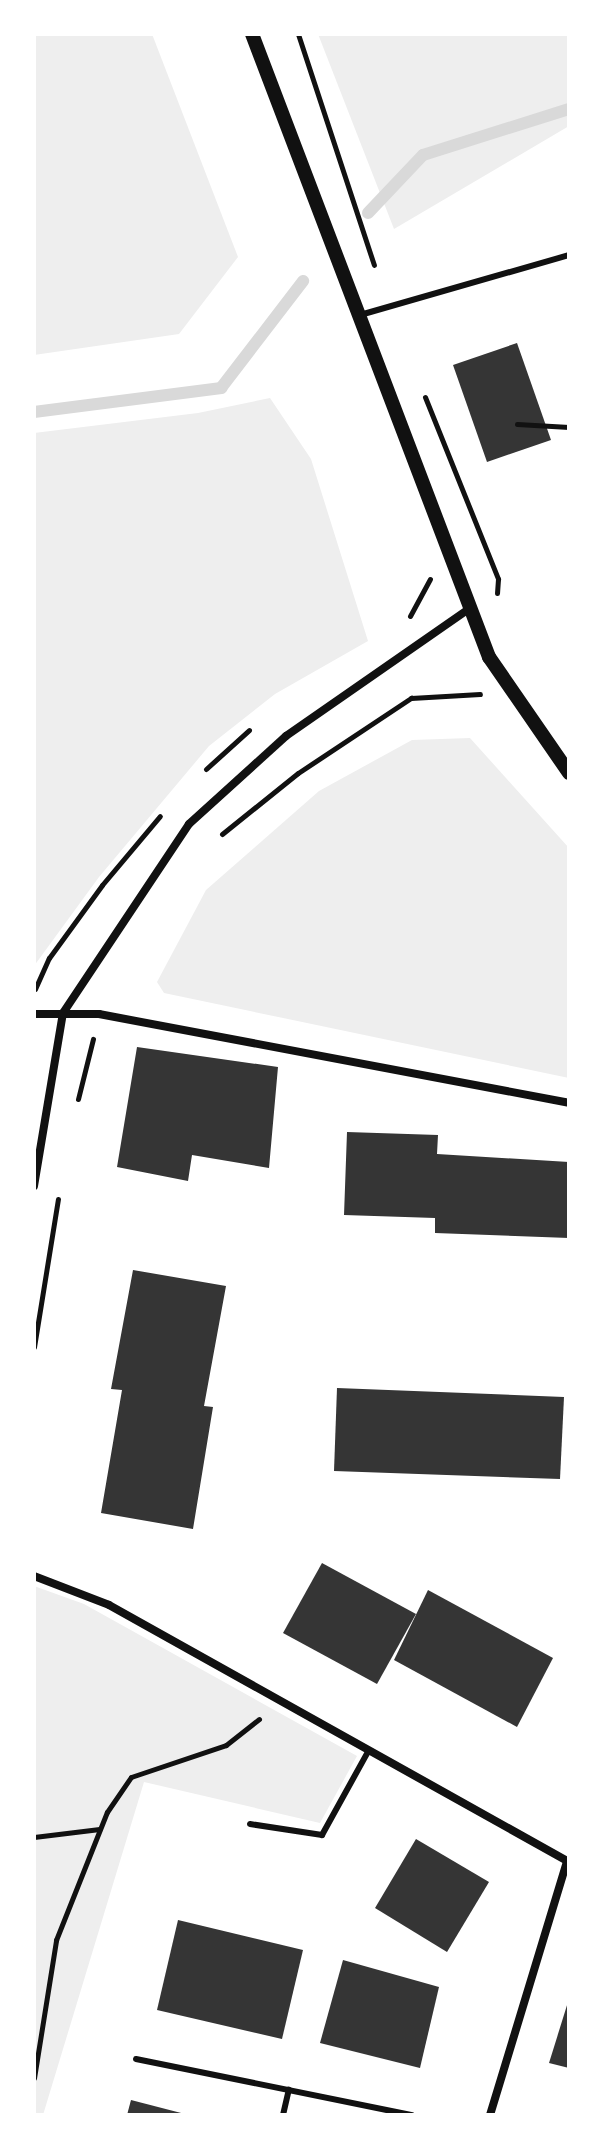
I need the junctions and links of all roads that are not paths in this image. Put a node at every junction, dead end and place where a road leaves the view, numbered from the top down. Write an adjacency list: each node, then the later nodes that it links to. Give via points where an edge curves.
1 (252, 34): 3 (street)
2 (569, 255): 3 (lane)
3 (360, 315): 4 (street)
4 (469, 609): 5 (street, via 489,657); 6 (street, via 286,736 189,824)
5 (569, 773)
6 (63, 1013): 7 (street); 8 (street, via 99,1014); 9 (street)
7 (34, 1014)
8 (569, 1103)
9 (34, 1186)
10 (34, 1576): 11 (street, via 109,1605)
11 (369, 1750): 12 (lane, via 322,1835); 13 (street)
12 (250, 1824)
13 (568, 1862): 18 (street)
14 (136, 2059): 15 (lane)
15 (289, 2090): 16 (lane); 17 (lane)
16 (283, 2115)
17 (412, 2115)
18 (490, 2115)

